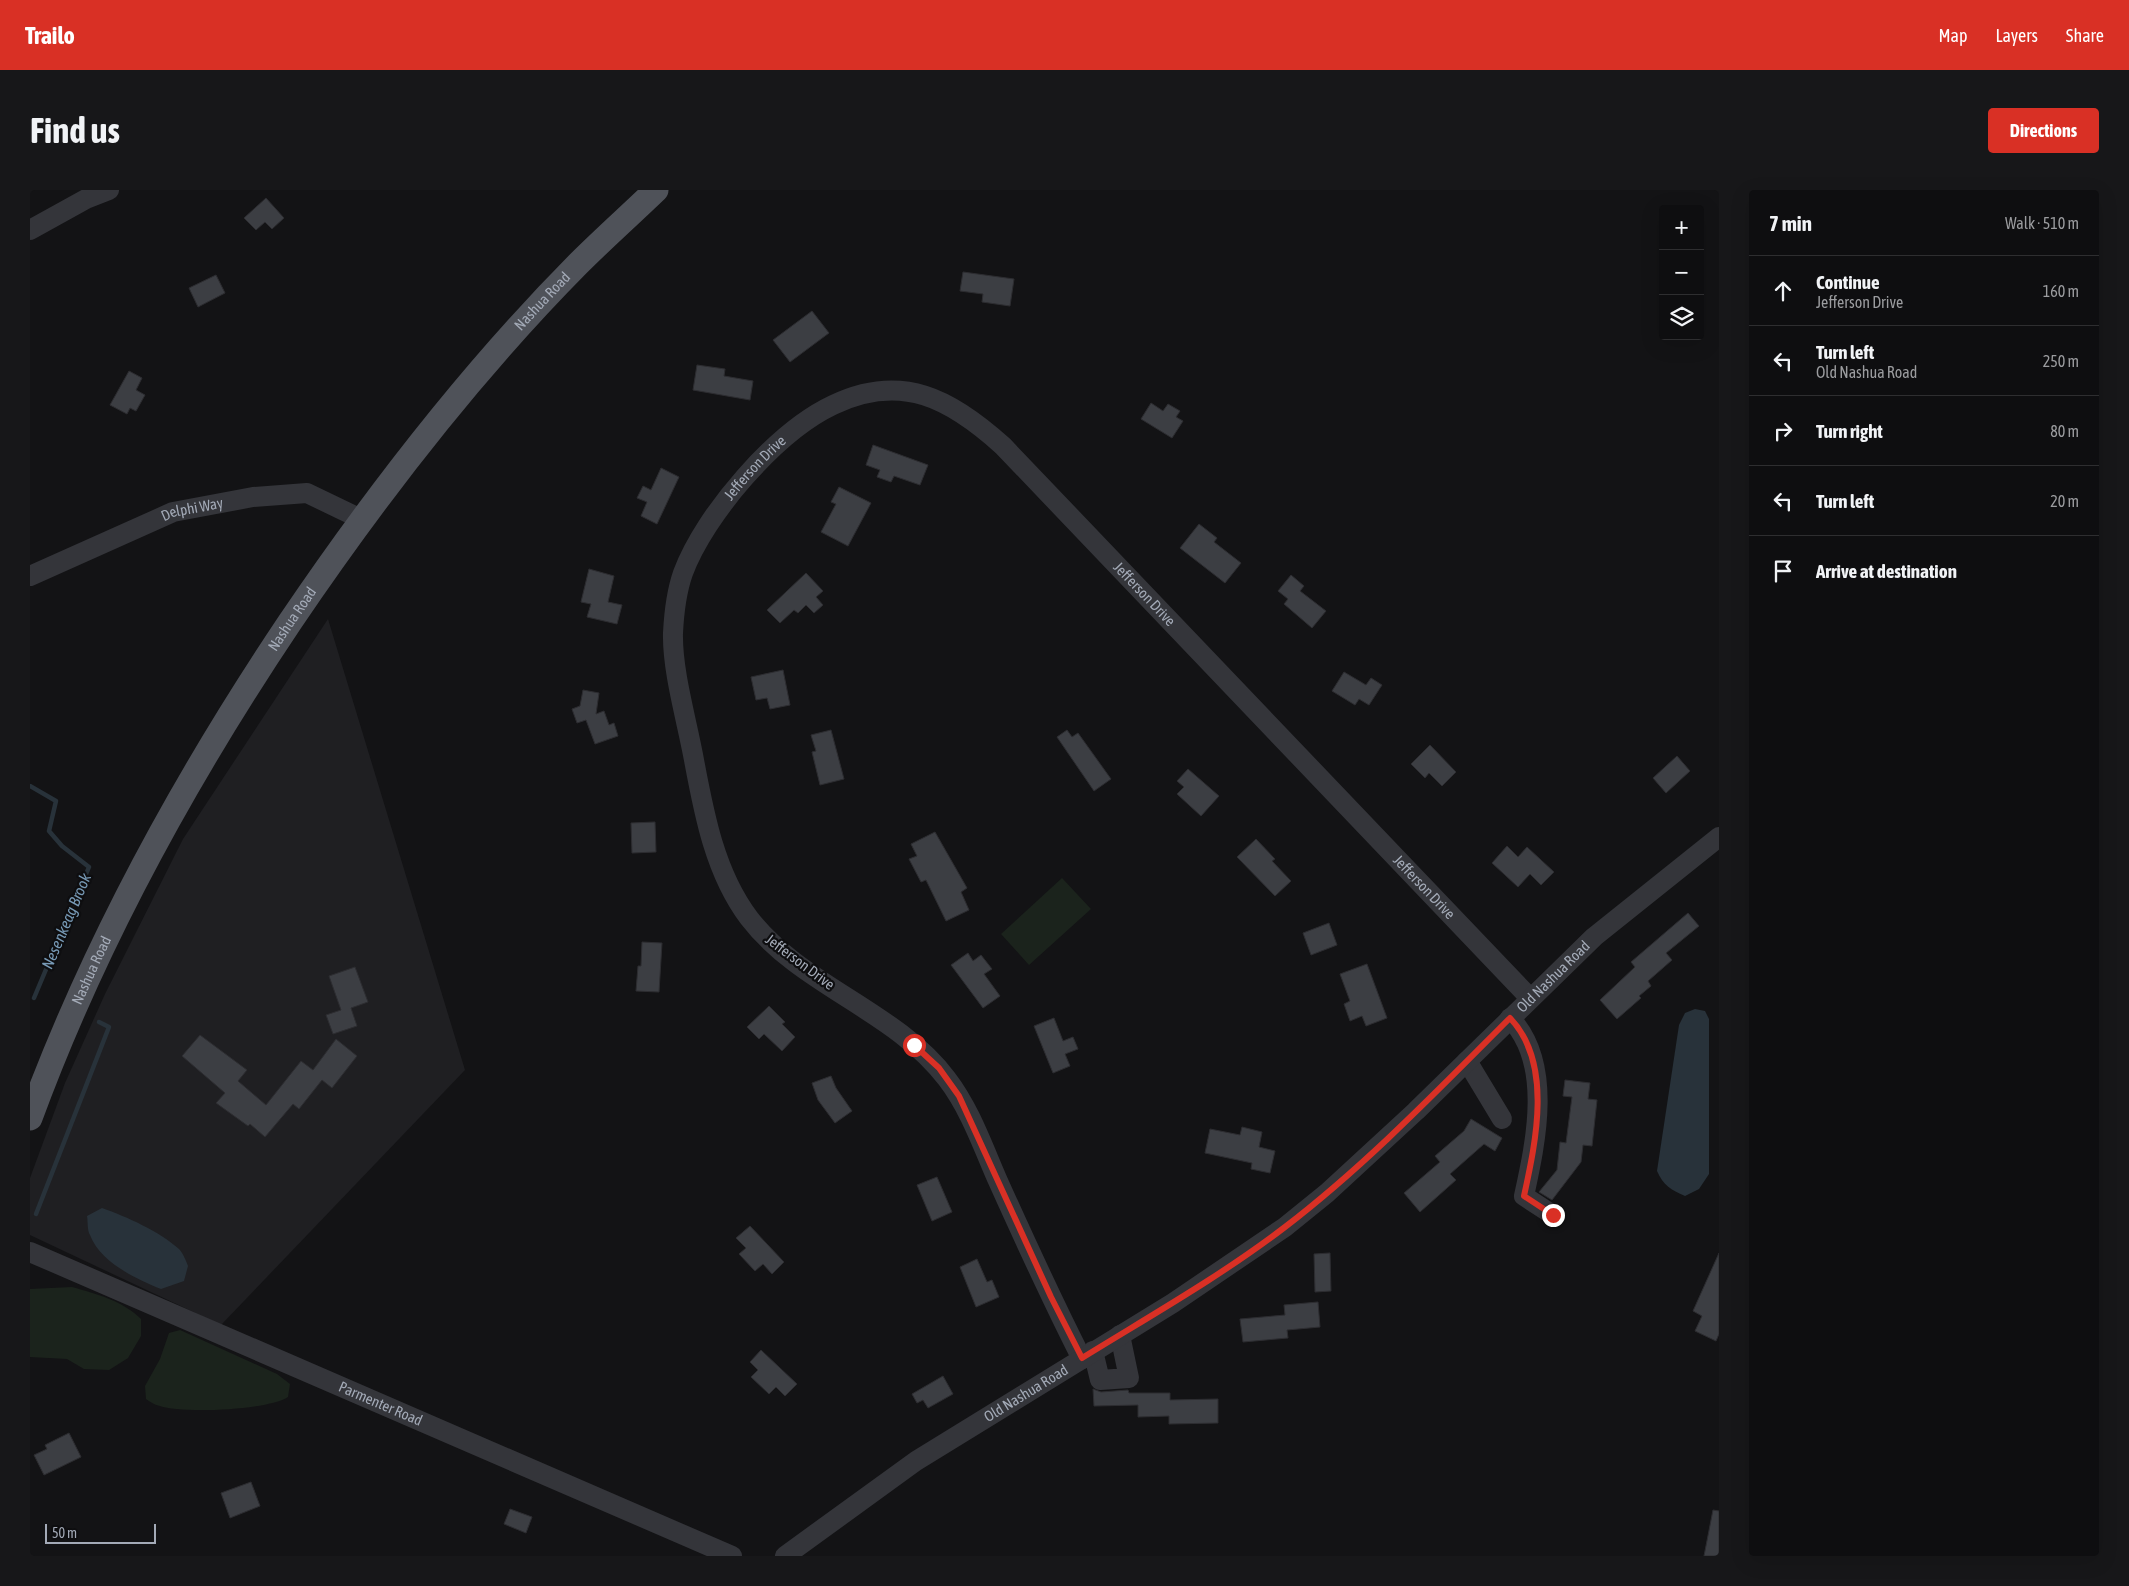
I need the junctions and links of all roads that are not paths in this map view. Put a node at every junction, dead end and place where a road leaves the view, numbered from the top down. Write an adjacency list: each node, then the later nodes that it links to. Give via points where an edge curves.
1 (109, 190): 3 (street)
2 (656, 190): 4 (main road, Nashua Road, via 578,264 530,316 461,394)
3 (30, 230)
4 (361, 518): 5 (street, Delphi Way, via 307,494 253,497 174,512); 10 (main road, Nashua Road, via 238,700 150,852 88,974)
5 (30, 576)
6 (1719, 837): 7 (street, Old Nashua Road, via 1629,908)
7 (1530, 998): 8 (street, Old Nashua Road); 15 (street, Jefferson Drive, via 978,423 933,398 900,390 882,390 832,405 788,433 729,497 700,538 685,569 676,602 674,654 700,791 718,858 740,904 774,944 914,1045 949,1082 966,1111 1051,1297)
8 (1510, 1018): 9 (street, Old Nashua Road); 12 (street, via 1522,1032 1536,1071 1536,1142 1524,1196)
9 (1467, 1061): 11 (street); 14 (street, Old Nashua Road, via 1327,1193 1285,1227)
10 (30, 1118)
11 (1502, 1119)
12 (1553, 1215)
13 (30, 1252): 16 (street, Parmenter Road)
14 (1120, 1335): 15 (street, Old Nashua Road); 15 (street, Jefferson Drive, via 1128,1378 1100,1380)
15 (1088, 1355): 17 (street, Old Nashua Road, via 916,1461)
16 (732, 1556)
17 (785, 1556)

